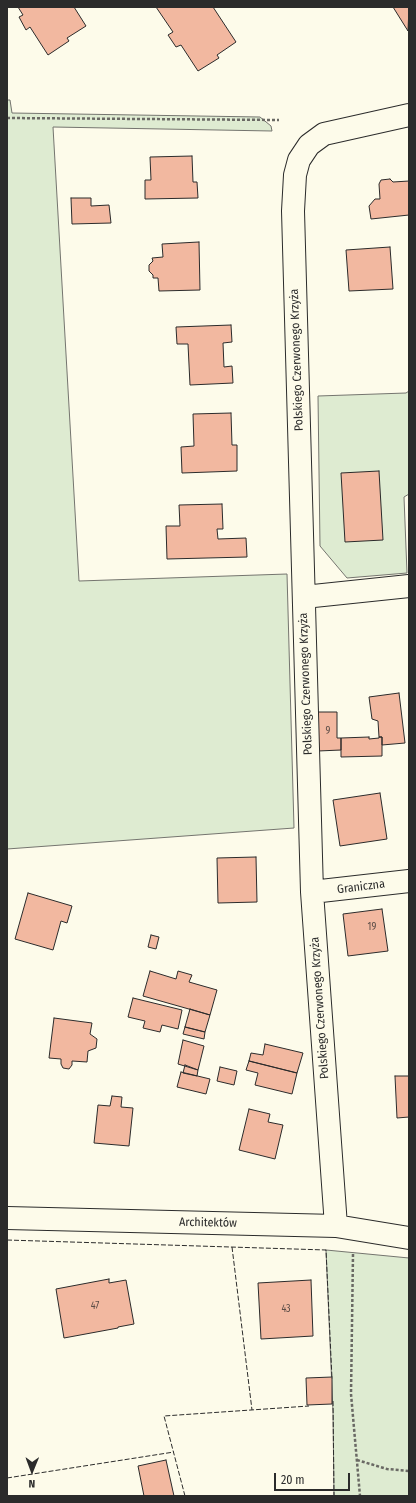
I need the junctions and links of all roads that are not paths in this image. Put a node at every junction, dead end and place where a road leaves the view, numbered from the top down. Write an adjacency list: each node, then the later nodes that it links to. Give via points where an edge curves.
1 (409, 115): 3 (street, Polskiego Czerwonego Krzyża, via 324,134 309,145 299,160 295,175 293,211)
2 (409, 586): 3 (street)
3 (304, 597): 5 (street, Polskiego Czerwonego Krzyża)
4 (409, 881): 5 (street, Graniczna)
5 (312, 892): 7 (street, Polskiego Czerwonego Krzyża)
6 (7, 1218): 7 (street, Architektów)
7 (345, 1228): 8 (street, Architektów)
8 (409, 1238)

